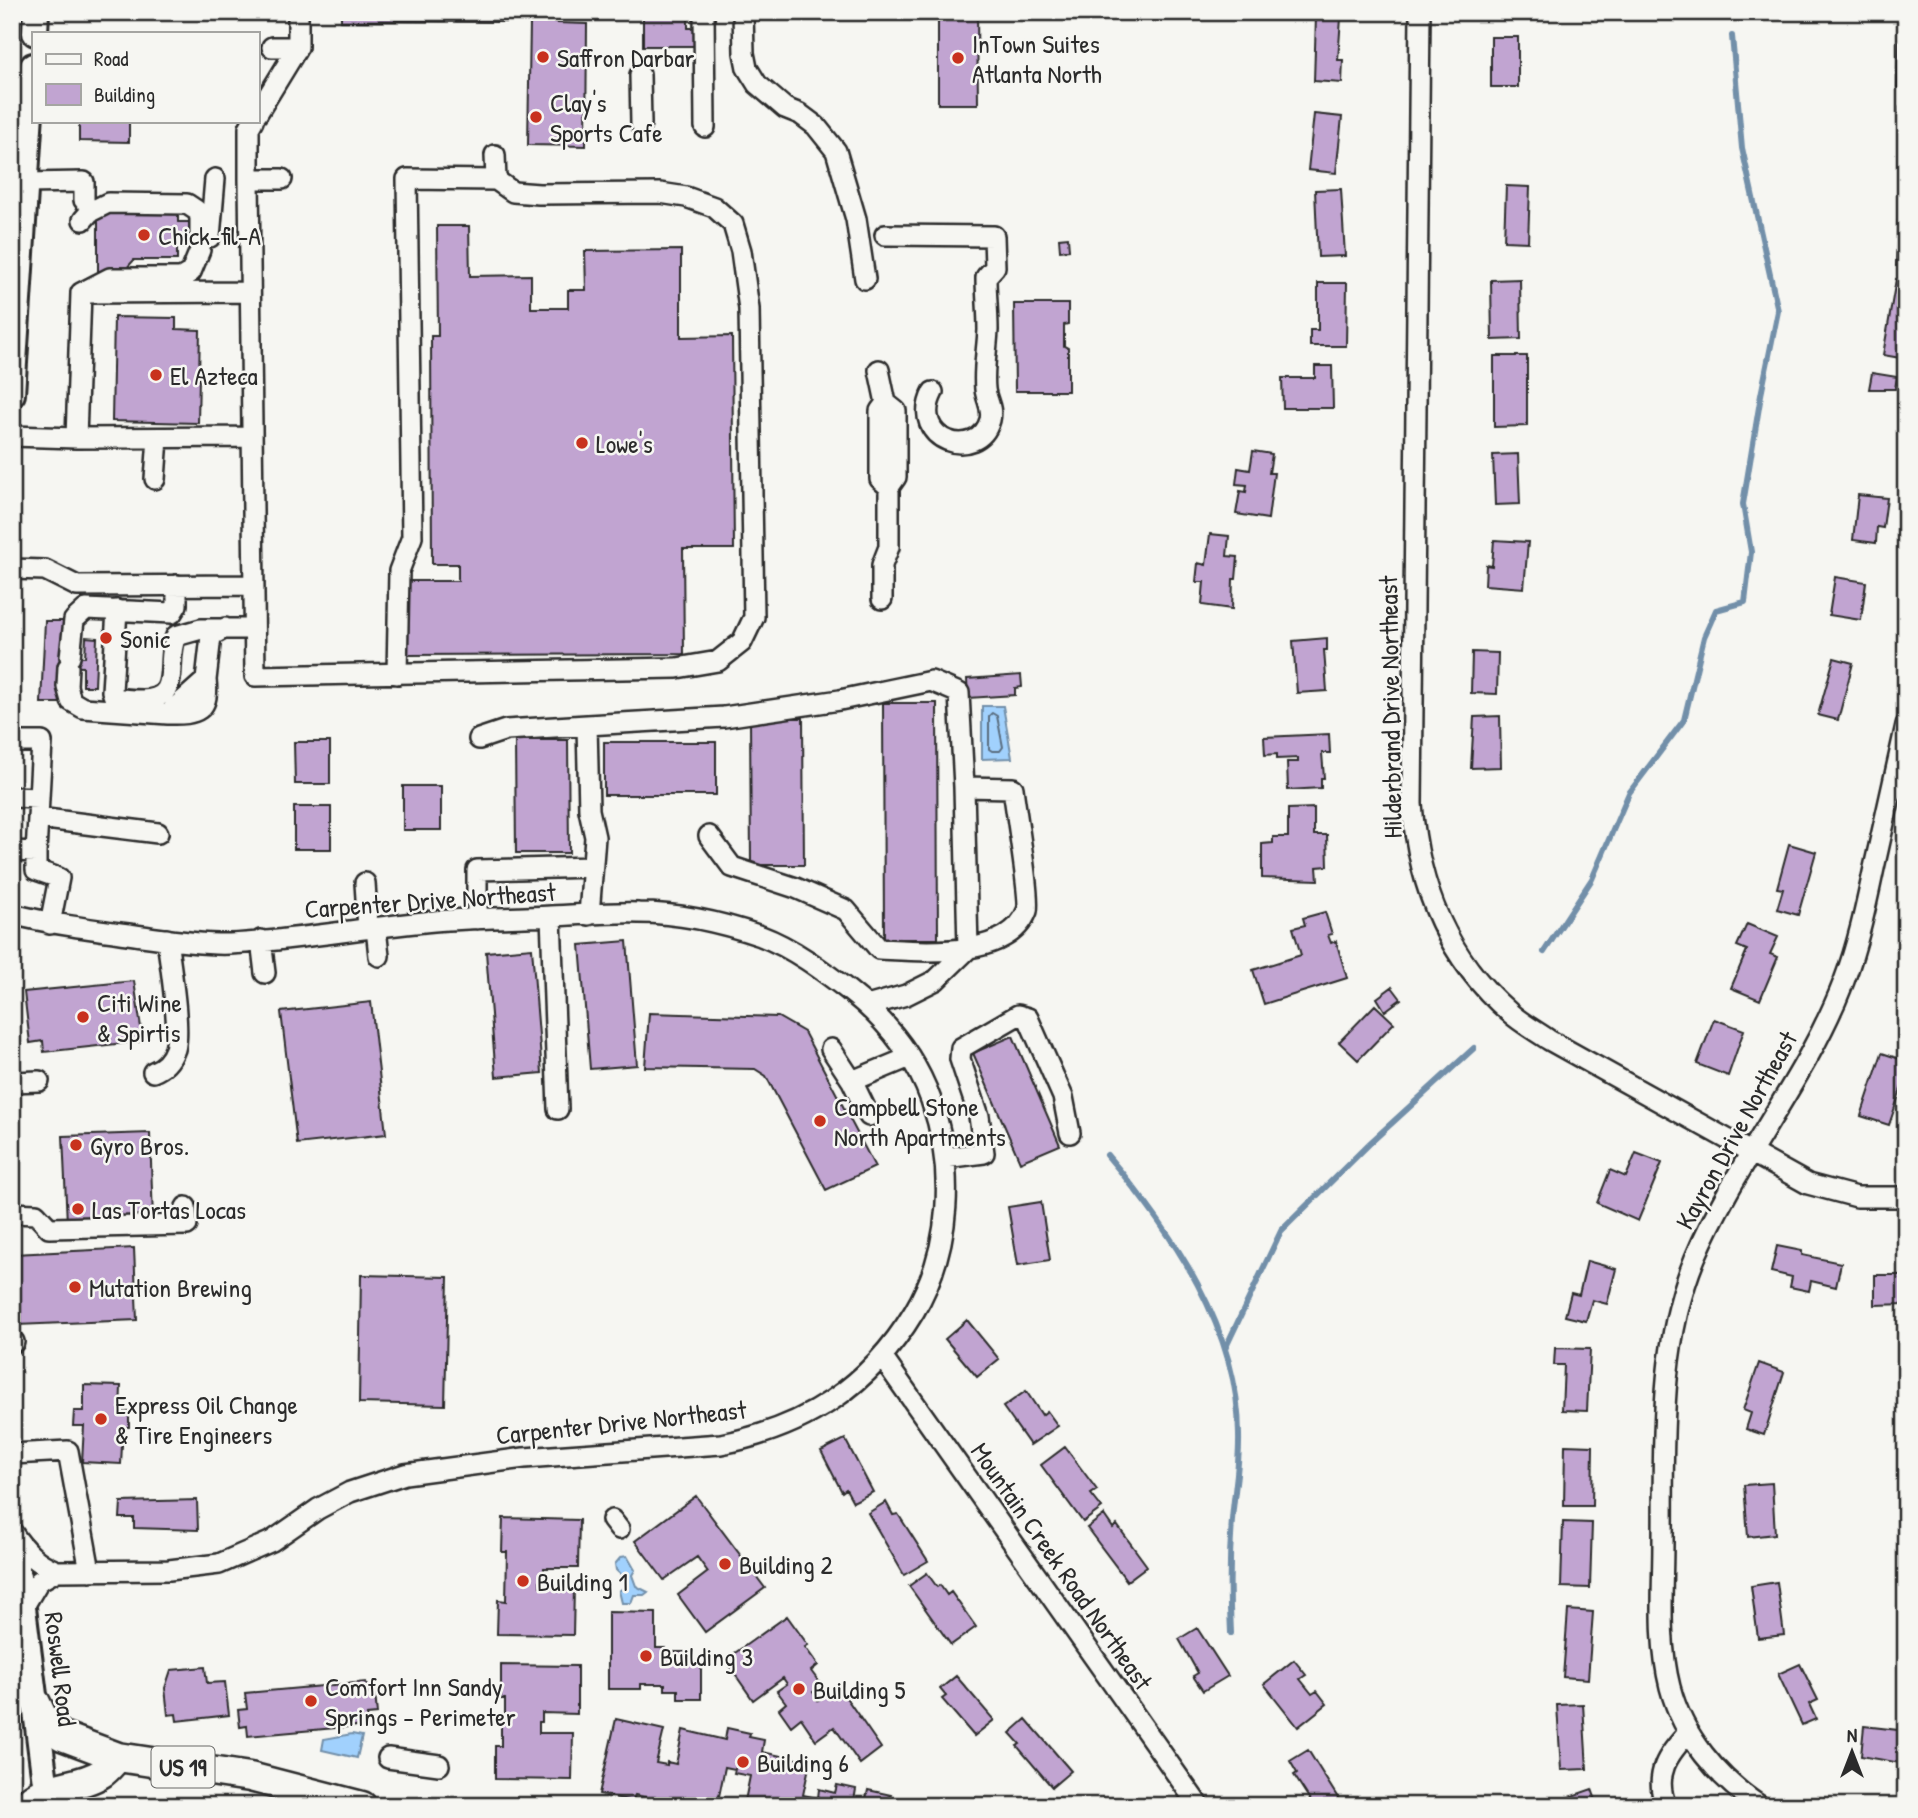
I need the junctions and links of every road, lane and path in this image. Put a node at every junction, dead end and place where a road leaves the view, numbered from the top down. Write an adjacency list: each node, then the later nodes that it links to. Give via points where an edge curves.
1 (36, 12): 6 (main road)
2 (298, 12): 8 (street)
3 (705, 12): 15 (street)
4 (743, 12): 23 (street, via 744,53 757,84 816,126 836,151 856,219)
5 (1420, 12): 81 (street, Hilderbrand Drive Northeast, via 1412,804 1421,870 1434,910 1454,948 1479,983 1510,1013 1549,1040)
6 (35, 32)
7 (272, 47): 8 (street)
8 (298, 47): 12 (street)
9 (32, 69): 11 (main road)
10 (640, 75): 14 (street)
11 (22, 94): 21 (main road)
12 (259, 111)
13 (252, 122): 18 (street)
14 (641, 124)
15 (705, 127)
16 (495, 155): 20 (street)
17 (215, 179): 24 (street, via 208,265)
18 (249, 179): 19 (street); 25 (street)
19 (282, 179)
20 (496, 180): 45 (street, via 407,179 412,537 399,571); 45 (street, via 513,192 686,197 714,207 733,224 749,309 754,617 742,642 718,661 677,668)
21 (26, 183): 26 (street, via 83,201 90,212 108,203 187,204 197,210 200,250 191,272 181,278 110,278); 27 (main road)
22 (885, 235): 29 (street, via 994,236 995,267 986,277 985,392 991,412 984,432 965,443 943,439 929,423 928,402)
23 (865, 279)
24 (198, 292): 25 (street); 26 (street)
25 (249, 292): 34 (street)
26 (81, 293): 32 (street)
27 (14, 330): 30 (main road)
28 (880, 370): 39 (street, via 886,403 896,411 896,477 889,487 889,547 882,565)
29 (933, 392)
30 (12, 394)
31 (12, 436): 32 (street)
32 (76, 438): 33 (street)
33 (158, 438): 34 (street); 35 (street)
34 (250, 438): 38 (street)
35 (156, 479)
36 (12, 569): 37 (street, via 45,570 77,586)
37 (177, 585): 38 (street); 41 (street, via 177,605)
38 (253, 585): 43 (street)
39 (882, 599)
40 (117, 610): 41 (street); 46 (street, via 112,691); 46 (street, via 86,609 74,620 67,686 71,701 83,708)
41 (170, 613): 44 (street)
42 (225, 628): 43 (street); 44 (street); 46 (street, via 211,636 206,680 169,714)
43 (254, 629): 45 (street, via 255,676)
44 (176, 636): 46 (street, via 164,694)
45 (397, 674)
46 (123, 705)
47 (587, 725): 49 (street, via 506,730); 51 (street, via 724,717 931,681 959,693); 58 (street, via 589,810 595,837)
48 (1905, 734): 81 (street, Kayron Drive Northeast, via 1861,926 1844,980 1814,1049)
49 (479, 739)
50 (12, 742): 53 (street, via 42,742)
51 (964, 787): 68 (street); 68 (street, via 1013,788 1028,909 1014,932)
52 (12, 797): 53 (street)
53 (38, 808): 54 (street); 57 (street)
54 (158, 833)
55 (709, 836): 68 (street, via 732,867 846,910 879,949)
56 (12, 851): 57 (street)
57 (36, 852): 64 (street, via 36,870 60,878)
58 (592, 867): 61 (street); 63 (street, via 477,870)
59 (365, 883): 65 (street)
60 (12, 914): 64 (street, Carpenter Drive Northeast)
61 (589, 915): 62 (street, Carpenter Drive Northeast); 71 (street, Carpenter Drive Northeast, via 641,912 703,920 763,937 827,974)
62 (551, 916): 63 (street, Carpenter Drive Northeast); 78 (street)
63 (477, 919): 65 (street, Carpenter Drive Northeast)
64 (50, 924): 66 (street, Carpenter Drive Northeast)
65 (372, 928): 67 (street, Carpenter Drive Northeast); 69 (street)
66 (167, 939): 67 (street, Carpenter Drive Northeast, via 227,944); 74 (street, via 177,1034 163,1068)
67 (261, 940): 70 (street)
68 (968, 949): 71 (street, via 936,980)
69 (379, 956)
70 (265, 973)
71 (867, 1006): 73 (street, Carpenter Drive Northeast)
72 (831, 1049): 76 (street)
73 (910, 1057): 76 (street); 82 (street, Carpenter Drive Northeast, via 928,1092)
74 (153, 1072)
75 (39, 1081): 77 (street)
76 (852, 1081): 79 (street)
77 (12, 1082)
78 (558, 1109)
79 (869, 1116)
80 (1070, 1133): 82 (street, via 1063,1097 1028,1018 1018,1015 961,1048 984,1153)
81 (1751, 1153): 83 (street, Hilderbrand Drive Northeast, via 1808,1184 1857,1197); 94 (street, Kayron Drive Northeast, via 1718,1206 1693,1262 1677,1316 1667,1378 1662,1643 1670,1689)
82 (945, 1158): 86 (street, Carpenter Drive Northeast, via 945,1216 931,1275 903,1330)
83 (1906, 1197)
84 (186, 1207): 85 (street, via 187,1225 49,1228 36,1214)
85 (12, 1213)
86 (882, 1357): 90 (street, Carpenter Drive Northeast, via 820,1409 752,1438 512,1459 405,1474 350,1492 272,1541 219,1564); 102 (street, Mountain Creek Road Northeast)
87 (12, 1454): 90 (street, via 68,1451)
88 (12, 1532): 91 (street, via 29,1554)
89 (12, 1540): 92 (main road, Roswell Road)
90 (90, 1571): 91 (street, Carpenter Drive Northeast)
91 (57, 1572): 92 (street, via 39,1581)
92 (23, 1608): 93 (main road, Roswell Road)
93 (36, 1703): 95 (highway, via 45,1722 62,1736); 98 (main road, Roswell Road)
94 (1689, 1732): 103 (street, via 1662,1769); 104 (street, Kayron Drive Northeast, via 1723,1777)
95 (118, 1757): 98 (highway, US 19, via 101,1774); 101 (highway, US 19, via 250,1777)
96 (388, 1758): 97 (street)
97 (439, 1765)
98 (39, 1800)
99 (12, 1802): 100 (highway)
100 (18, 1806)
101 (362, 1806)
102 (1199, 1806)
103 (1667, 1806)
104 (1760, 1806)

